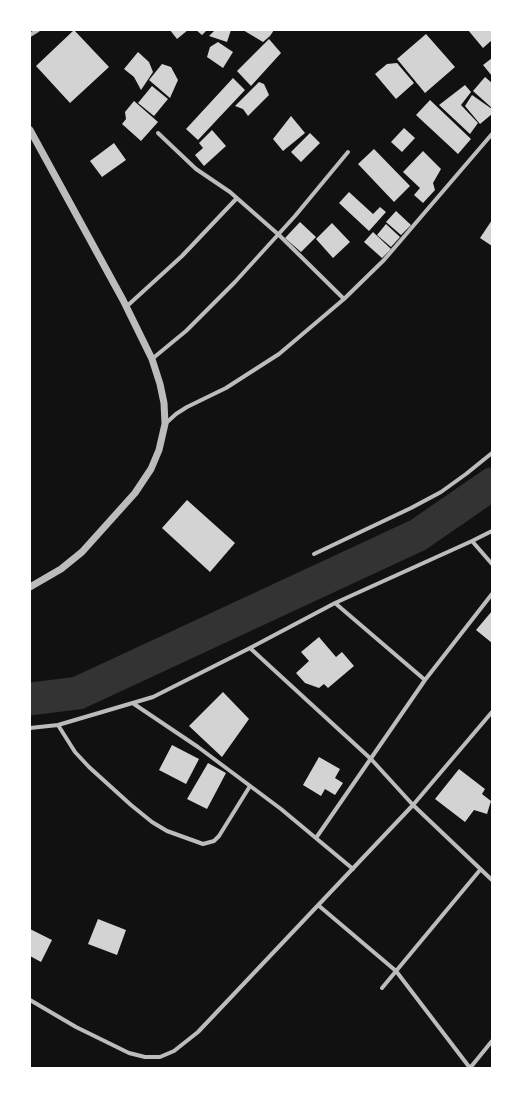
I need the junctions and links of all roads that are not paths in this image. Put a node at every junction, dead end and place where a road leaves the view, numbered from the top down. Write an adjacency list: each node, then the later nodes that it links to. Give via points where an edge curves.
1 (38, 30): 2 (street)
2 (30, 35)
3 (30, 130): 10 (street)
4 (158, 133): 7 (street, via 196,169)
5 (492, 134): 9 (street, via 384,260)
6 (348, 152): 8 (street)
7 (237, 198): 8 (street); 10 (street, via 182,256)
8 (279, 235): 9 (street); 11 (street, via 194,323)
9 (344, 299): 12 (street, via 279,354 226,388 187,407)
10 (126, 307): 11 (street)
11 (152, 358): 12 (street, via 164,403)
12 (165, 424): 18 (street, via 151,469 135,492 82,552 61,569)
13 (492, 453): 16 (street, via 441,492)
14 (492, 531): 15 (street)
15 (472, 542): 17 (street); 20 (street)
16 (314, 554)
17 (492, 564)
18 (30, 587)
19 (492, 594): 22 (street)
20 (335, 603): 21 (street); 22 (street)
21 (250, 648): 23 (street); 27 (street)
22 (425, 680): 27 (street)
23 (134, 704): 25 (street); 28 (street)
24 (492, 712): 29 (street)
25 (58, 725): 26 (street); 28 (street, via 89,767 131,805 168,831 203,844 214,841 219,836)
26 (30, 728)
27 (371, 759): 29 (street); 30 (street)
28 (250, 786): 30 (street)
29 (413, 805): 31 (street); 32 (street)
30 (316, 838): 31 (street)
31 (353, 869): 34 (street)
32 (480, 870): 33 (street); 35 (street)
33 (492, 880)
34 (318, 905): 35 (street); 37 (street, via 198,1032 174,1051 160,1057 129,1053 76,1027)
35 (396, 971): 36 (street); 39 (street)
36 (382, 988)
37 (30, 1000)
38 (492, 1041): 39 (street)
39 (470, 1068)

